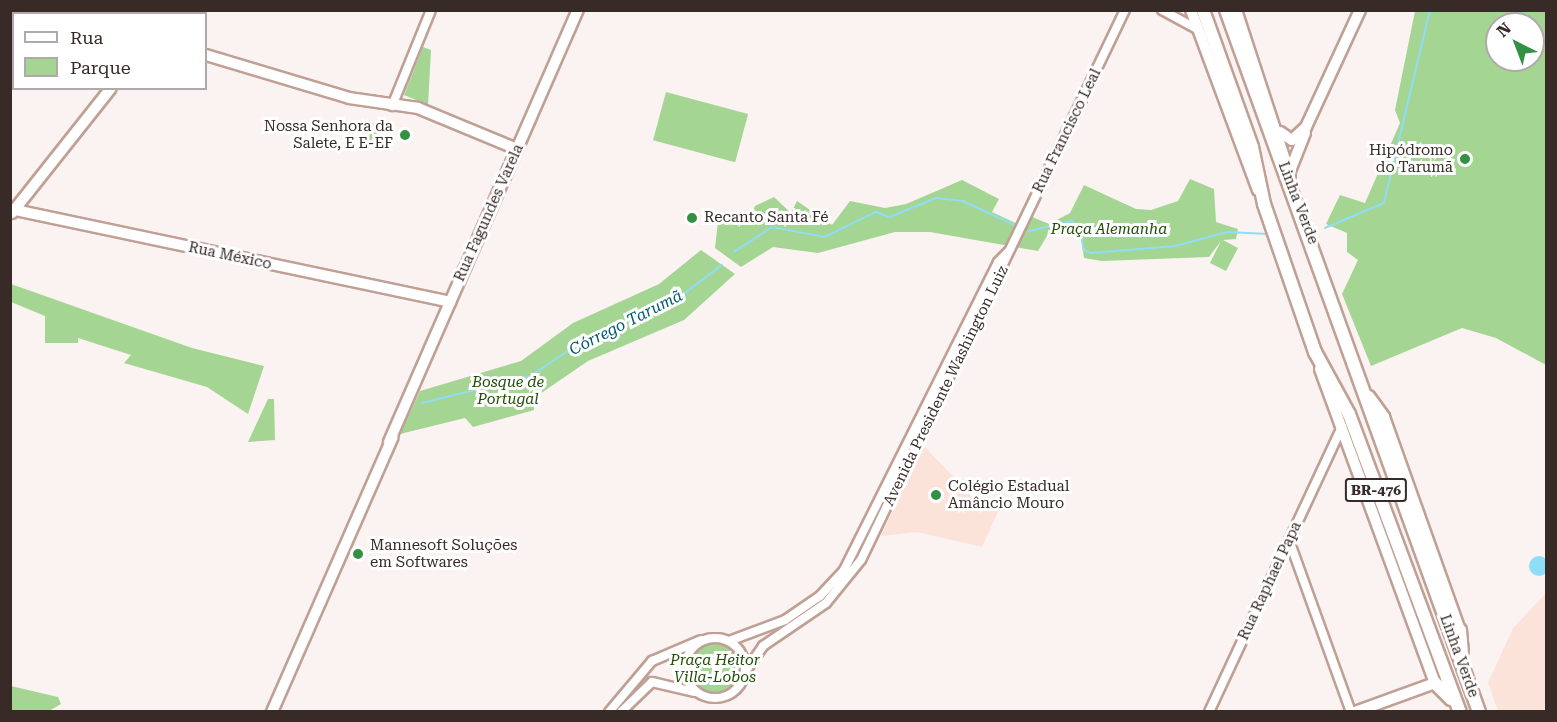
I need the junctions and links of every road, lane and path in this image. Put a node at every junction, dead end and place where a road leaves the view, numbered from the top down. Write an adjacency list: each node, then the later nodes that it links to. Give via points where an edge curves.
1 (431, 10): 13 (street)
2 (578, 10): 16 (main road, Rua Fagundes Varela)
3 (1125, 10): 21 (street, Rua Francisco Leal)
4 (1162, 10): 9 (street)
5 (1226, 10): 18 (highway, Linha Verde / BR-476)
6 (1236, 10): 14 (main road)
7 (1360, 10): 15 (main road)
8 (1195, 11): 9 (street); 10 (main road); 19 (highway, Linha Verde / BR-476, via 1252,147)
9 (1177, 18): 10 (street)
10 (1199, 30): 19 (main road)
11 (207, 55): 13 (main road)
12 (109, 90): 20 (main road)
13 (392, 106): 16 (main road, via 418,108)
14 (1278, 126): 15 (main road, via 1287,141); 17 (main road)
15 (1306, 127): 17 (main road)
16 (517, 149): 22 (main road, Rua Fagundes Varela)
17 (1290, 173): 18 (main road)
18 (1295, 193): 24 (highway, Linha Verde / BR-476)
19 (1264, 204): 23 (highway, Linha Verde / BR-476)
20 (12, 211): 22 (main road, Rua México)
21 (1008, 252): 31 (street, Avenida Presidente Washington Luiz, via 998,262 848,564 808,605 777,624); 33 (street, Avenida Presidente Washington Luiz, via 857,566 826,603 763,646)
22 (450, 302): 37 (main road, Rua Fagundes Varela)
23 (1315, 352): 25 (main road, Linha Verde); 36 (highway, Linha Verde / BR-476, via 1348,414)
24 (1369, 396): 29 (main road, Linha Verde, via 1384,417); 32 (highway, Linha Verde / BR-476)
25 (1342, 427): 26 (main road, Linha Verde); 27 (street, Rua Raphael Papa)
26 (1350, 449): 27 (street, via 1344,444); 34 (main road, Linha Verde)
27 (1332, 450): 28 (street, Rua Raphael Papa)
28 (1289, 540): 40 (street, Rua Raphael Papa); 41 (street)
29 (1460, 630): 32 (highway)
30 (705, 639): 31 (street); 35 (street, via 686,661 687,680); 38 (street, via 658,657)
31 (729, 641): 33 (street, via 742,654)
32 (1464, 670): 42 (highway, Linha Verde / BR-476)
33 (745, 672): 35 (street, via 727,696)
34 (1435, 683): 36 (highway); 41 (main road)
35 (700, 694): 39 (street, via 652,682)
36 (1459, 708)
37 (272, 711)
38 (609, 711)
39 (621, 711)
40 (1209, 711)
41 (1353, 711)
42 (1479, 711)

